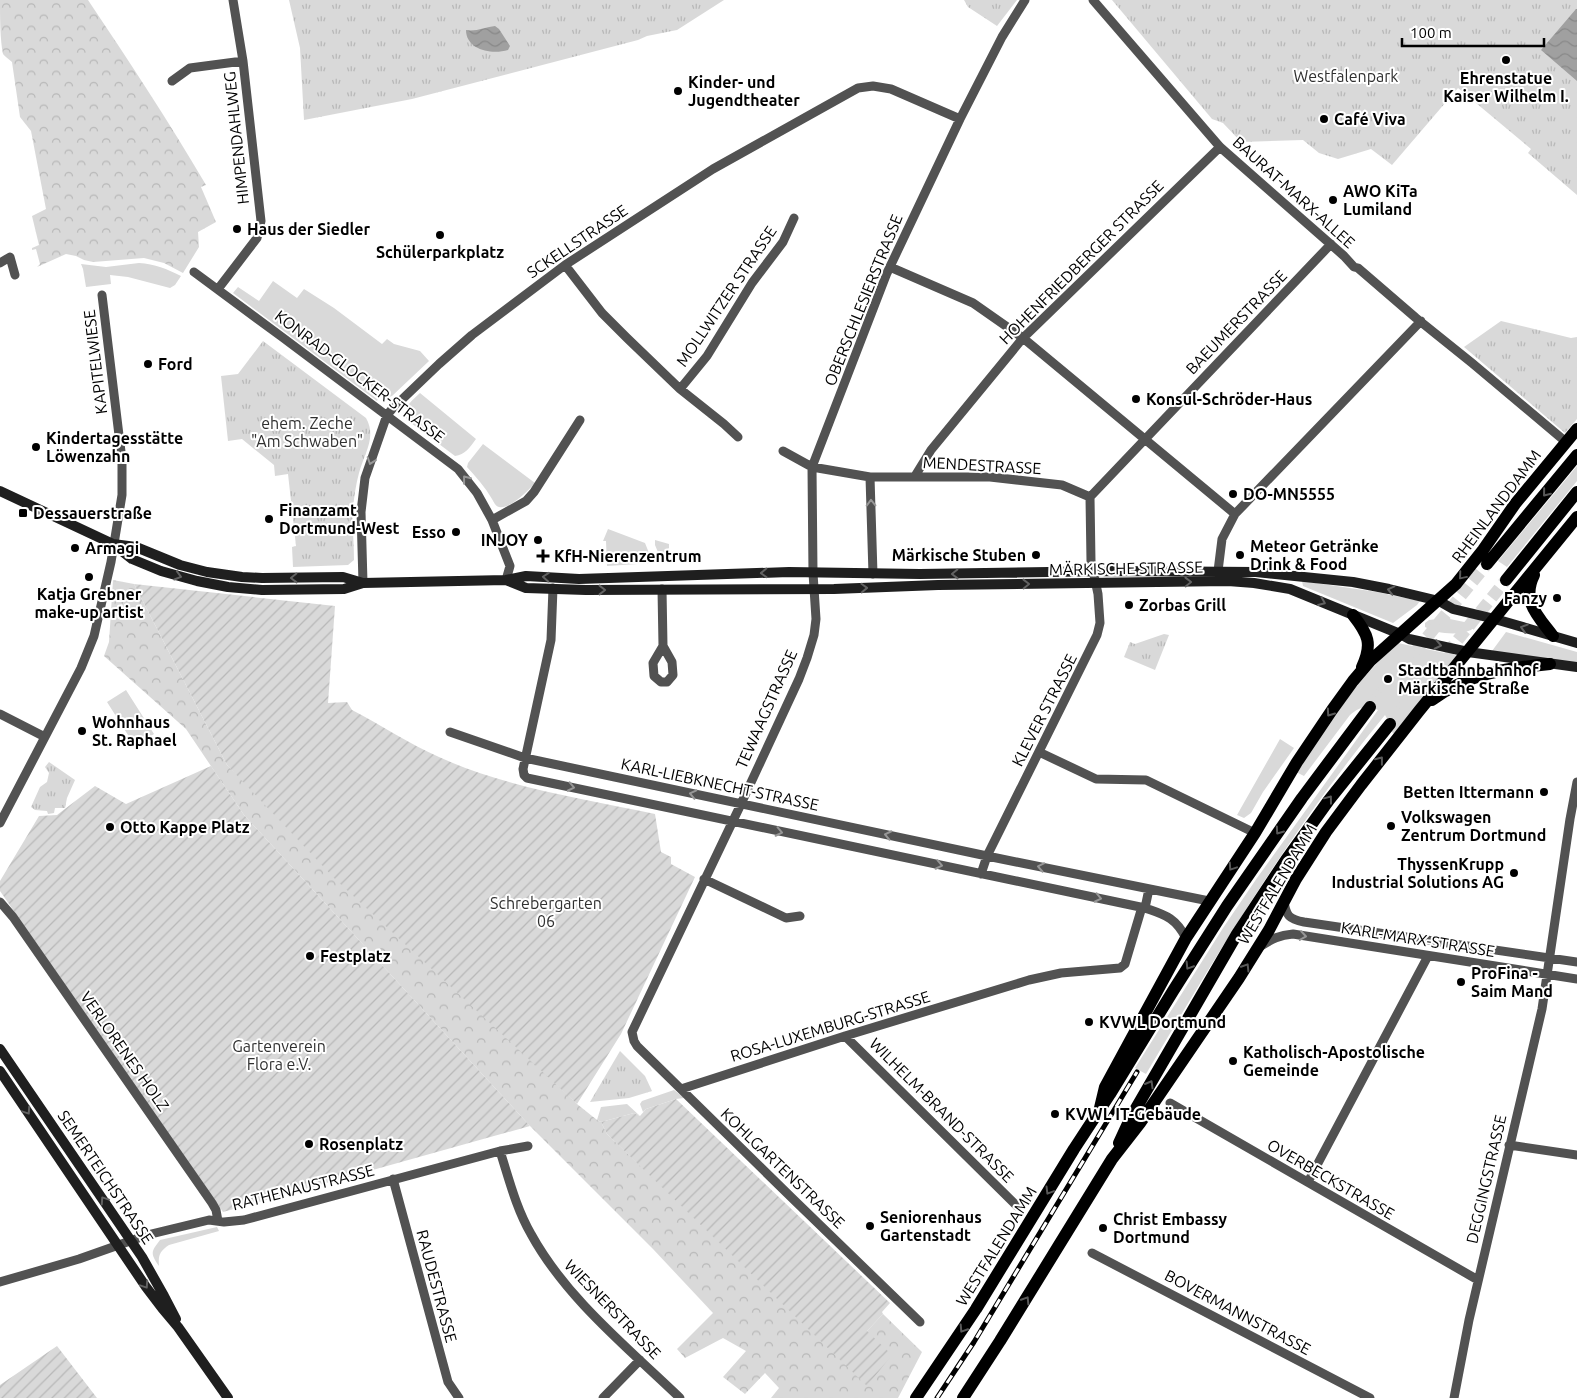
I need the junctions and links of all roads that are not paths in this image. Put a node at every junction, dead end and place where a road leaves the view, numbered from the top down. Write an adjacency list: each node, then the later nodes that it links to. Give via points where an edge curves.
1 (233, 0): 4 (street, HIMPENDAHLWEG)
2 (1025, 0): 6 (street, OBERSCHLESIERSTRASSE)
3 (1093, 0): 7 (street, BAURAT-MARX-ALLEE)
4 (243, 61): 5 (street, via 190,68); 15 (street, HIMPENDAHLWEG, via 261,226 254,242)
5 (172, 80)
6 (960, 119): 11 (street, SCKELLSTRASSE, via 891,89 858,88 713,168); 12 (street, OBERSCHLESIERSTRASSE)
7 (1220, 147): 9 (street, BAURAT-MARX-ALLEE); 18 (street, HOHENFRIEDBERGER STRASSE)
8 (794, 218): 19 (street, MOLLWITZER STRASSE, via 783,242 752,283 707,356)
9 (1331, 244): 17 (street, BAURAT-MARX-ALLEE, via 1354,267); 24 (street, BAEUMERSTRASSE)
10 (0, 263): 14 (street, via 10,257)
11 (565, 265): 19 (street, via 602,313); 20 (street, SCKELLSTRASSE, via 472,335)
12 (890, 266): 18 (street, via 973,303); 28 (street, OBERSCHLESIERSTRASSE)
13 (194, 272): 15 (street, KONRAD-GLOCKER-STRASSE)
14 (14, 275)
15 (218, 289): 20 (street, KONRAD-GLOCKER-STRASSE)
16 (102, 295): 37 (street, KAPITELWIESE, via 122,460 122,495)
17 (1421, 321): 25 (street, BAURAT-MARX-ALLEE); 34 (street)
18 (1023, 338): 24 (street); 29 (street, HOHENFRIEDBERGER STRASSE, via 931,450)
19 (680, 389): 23 (street)
20 (386, 415): 36 (street, KONRAD-GLOCKER-STRASSE, one-way to 20, via 458,469); 46 (street, SCKELLSTRASSE, one-way to 46, via 366,478 361,512)
21 (580, 420): 36 (street, via 534,492)
22 (1577, 429): 25 (main road, RHEINLANDDAMM)
23 (738, 437)
24 (1146, 439): 33 (street, BAEUMERSTRASSE); 34 (street)
25 (1566, 442): 51 (main road, RHEINLANDDAMM, one-way to 51, via 1484,550)
26 (783, 451): 28 (street, MENDESTRASSE)
27 (1577, 455): 39 (main road, RHEINLANDDAMM, one-way to 39)
28 (812, 467): 30 (street, MENDESTRASSE); 42 (street, OBERSCHLESIERSTRASSE)
29 (914, 476): 30 (street, MENDESTRASSE); 33 (street, MENDESTRASSE, via 990,477 1062,485)
30 (870, 477): 43 (street, one-way to 30)
31 (0, 491): 37 (main road, MÄRKISCHE STRASSE)
32 (1577, 492): 45 (main road)
33 (1090, 497): 40 (street)
34 (1235, 514): 41 (street, via 1222,539)
35 (1577, 518): 38 (main road)
36 (492, 520): 44 (street, KONRAD-GLOCKER-STRASSE, via 510,566)
37 (113, 544): 46 (main road, MÄRKISCHE STRASSE, via 132,560 147,566 228,587 344,590); 67 (street, KAPITELWIESE, via 94,636)
38 (1545, 557): 53 (main road); 55 (main road, via 1532,577 1528,597 1535,613)
39 (1487, 564)
40 (1094, 571): 41 (main road, MÄRKISCHE STRASSE); 43 (main road, MÄRKISCHE STRASSE, one-way to 43); 47 (street, KLEVER STRASSE)
41 (1218, 571): 51 (main road, MÄRKISCHE STRASSE, one-way to 41, via 1353,582 1266,572)
42 (813, 572): 43 (main road, MÄRKISCHE STRASSE); 44 (main road, MÄRKISCHE STRASSE, one-way to 44, via 579,579 526,576); 50 (street, TEWAAGSTRASSE)
43 (872, 574)
44 (506, 580): 46 (main road, MÄRKISCHE STRASSE); 48 (main road, MÄRKISCHE STRASSE, via 526,588)
45 (1506, 580)
46 (363, 583)
47 (1096, 583): 50 (main road, MÄRKISCHE STRASSE, one-way to 47); 52 (main road, MÄRKISCHE STRASSE, one-way to 52, via 1254,583 1290,589); 68 (street, KLEVER STRASSE, via 1100,623 1097,635)
48 (553, 588): 49 (main road, MÄRKISCHE STRASSE, one-way to 49); 69 (street, via 550,640)
49 (662, 589): 50 (main road, MÄRKISCHE STRASSE); 57 (street)
50 (815, 589): 71 (street, TEWAAGSTRASSE, via 816,619 807,658)
51 (1439, 601): 53 (main road, MÄRKISCHE STRASSE, via 1454,609); 54 (main road, RHEINLANDDAMM)
52 (1353, 615): 54 (main road, MÄRKISCHE STRASSE); 61 (main road, via 1366,632 1369,647)
53 (1495, 619): 55 (main road, MÄRKISCHE STRASSE, one-way to 53); 58 (main road, WESTFALENDAMM)
54 (1400, 634): 58 (main road, MÄRKISCHE STRASSE, one-way to 58, via 1409,639); 61 (main road, WESTFALENDAMM)
55 (1553, 636): 56 (main road, MÄRKISCHE STRASSE)
56 (1577, 643)
57 (663, 646)
58 (1468, 652): 59 (main road, MÄRKISCHE STRASSE); 63 (main road, WESTFALENDAMM)
59 (1550, 664): 60 (main road, MÄRKISCHE STRASSE); 63 (main road, via 1505,669 1470,679)
60 (1577, 667)
61 (1359, 674): 75 (main road, WESTFALENDAMM, one-way to 75, via 1308,745)
62 (1370, 707): 97 (main road, WESTFALENDAMM, one-way to 97, via 1228,906)
63 (1418, 711): 81 (main road, WESTFALENDAMM, one-way to 63, via 1326,832)
64 (0, 714): 67 (street)
65 (1390, 724): 102 (main road, WESTFALENDAMM, one-way to 65, via 1131,1117 1238,934 1329,800)
66 (450, 732): 69 (street, KARL-LIEBKNECHT-STRASSE)
67 (45, 737): 74 (street, KAPITELWIESE)
68 (1039, 752): 75 (street, via 1096,779 1146,780); 76 (street, KLEVER STRASSE)
69 (524, 758): 71 (street, KARL-LIEBKNECHT-STRASSE, one-way to 69); 73 (street, one-way to 73, via 523,769 527,778)
70 (1577, 782): 72 (street, DEGGINGSTRASSE)
71 (740, 804): 73 (street, TEWAAGSTRASSE); 76 (street, KARL-LIEBKNECHT-STRASSE, one-way to 71)
72 (1574, 820): 89 (street, DEGGINGSTRASSE)
73 (732, 822): 77 (street, one-way to 77); 78 (street, TEWAAGSTRASSE)
74 (0, 823)
75 (1255, 833): 80 (main road, WESTFALENDAMM, one-way to 80)
76 (987, 856): 77 (street); 79 (street, KARL-LIEBKNECHT-STRASSE, one-way to 76)
77 (981, 874): 83 (street, one-way to 83)
78 (704, 879): 84 (street, via 786,918); 91 (street, TEWAAGSTRASSE)
79 (1149, 889): 80 (street, KARL-LIEBKNECHT-STRASSE); 83 (street)
80 (1209, 901): 85 (main road, WESTFALENDAMM)
81 (1284, 901): 86 (main road, WESTFALENDAMM); 89 (street, KARL-MARX-STRASSE, via 1289,917 1304,922)
82 (0, 902): 106 (street, VERLORENES HOLZ, via 212,1202)
83 (1143, 908): 85 (street, via 1173,919); 92 (street, ROSA-LUXEMBURG-STRASSE, via 1125,964 1120,968 1061,973 1029,980)
84 (800, 916)
85 (1186, 938): 97 (main road, WESTFALENDAMM, via 1105,1087)
86 (1258, 948): 87 (street, KARL-MARX-STRASSE, one-way to 87, via 1275,937 1293,934); 102 (main road, WESTFALENDAMM, one-way to 86, via 1140,1123)
87 (1428, 956): 89 (street, KARL-MARX-STRASSE); 104 (street)
88 (1577, 962): 89 (street, KARL-MARX-STRASSE)
89 (1549, 967): 90 (street, KARL-MARX-STRASSE); 98 (street, DEGGINGSTRASSE)
90 (1577, 978)
91 (632, 1032): 95 (street, KOHLGARTENSTRASSE, via 637,1046)
92 (845, 1036): 95 (street, ROSA-LUXEMBURG-STRASSE); 105 (street, WILHELM-BRAND-STRASSE)
93 (0, 1049): 107 (main road, SEMERTEICHSTRASSE, one-way to 93)
94 (0, 1071): 108 (main road, SEMERTEICHSTRASSE, one-way to 108)
95 (681, 1089): 112 (street, KOHLGARTENSTRASSE)
96 (1170, 1103): 104 (street, OVERBECKSTRASSE)
97 (1100, 1108): 119 (main road, WESTFALENDAMM, one-way to 119, via 976,1309)
98 (1510, 1145): 101 (street); 110 (street, DEGGINGSTRASSE)
99 (528, 1146): 100 (street, RATHENAUSTRASSE)
100 (500, 1151): 103 (street, RATHENAUSTRASSE); 114 (street, WIESNERSTRASSE, via 518,1206 547,1261 570,1291)
101 (1577, 1155)
102 (1112, 1159): 120 (main road, WESTFALENDAMM, one-way to 102)
103 (393, 1179): 106 (street, RATHENAUSTRASSE, via 244,1220); 116 (street, RAUDESTRASSE, via 448,1382)
104 (1308, 1182): 110 (street, OVERBECKSTRASSE)
105 (1017, 1206)
106 (218, 1221): 107 (street, RATHENAUSTRASSE, via 209,1220)
107 (131, 1241): 108 (street, RATHENAUSTRASSE); 113 (main road, SEMERTEICHSTRASSE, via 174,1314)
108 (118, 1245): 111 (street, RATHENAUSTRASSE); 113 (main road, SEMERTEICHSTRASSE, one-way to 113)
109 (1092, 1253): 121 (street, BOVERMANNSTRASSE)
110 (1478, 1280): 122 (street, DEGGINGSTRASSE)
111 (0, 1282)
112 (920, 1322)
113 (178, 1328): 115 (main road, SEMERTEICHSTRASSE)
114 (640, 1360): 117 (street); 118 (street, WIESNERSTRASSE)
115 (228, 1398)
116 (459, 1398)
117 (603, 1398)
118 (680, 1398)
119 (916, 1398)
120 (963, 1398)
121 (1370, 1398)
122 (1454, 1398)

